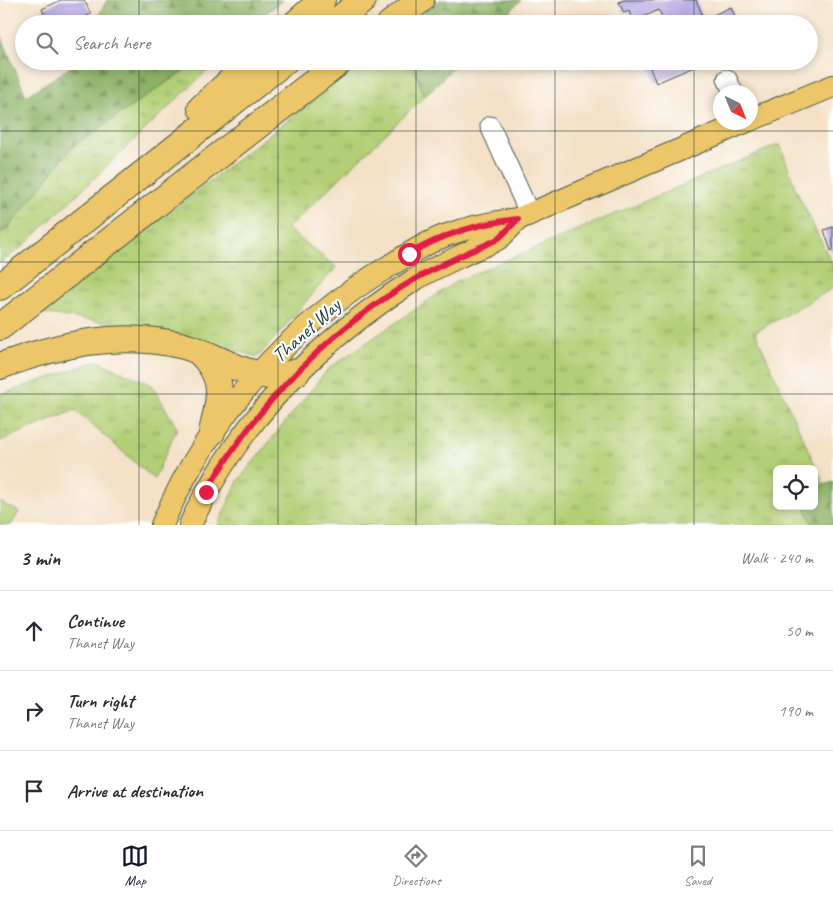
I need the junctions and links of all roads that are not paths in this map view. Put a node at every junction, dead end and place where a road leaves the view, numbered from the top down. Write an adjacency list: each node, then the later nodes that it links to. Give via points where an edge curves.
1 (322, 0): 4 (highway)
2 (363, 0): 5 (highway)
3 (421, 0): 6 (highway)
4 (305, 15)
5 (344, 15)
6 (402, 15)
7 (242, 70): 15 (highway)
8 (274, 70): 15 (highway)
9 (329, 70): 17 (highway)
10 (833, 86): 11 (main road)
11 (758, 117)
12 (490, 126): 14 (street)
13 (727, 130): 14 (main road, Thanet Way)
14 (524, 217): 20 (main road, Thanet Way, via 498,238 417,278 378,304); 21 (main road, Thanet Way, via 490,222 444,236 418,249 328,308)
15 (57, 241): 16 (highway)
16 (0, 287)
17 (0, 327)
18 (196, 350): 19 (highway, via 151,341 88,341 42,351); 21 (highway); 22 (highway, via 212,367 220,388)
19 (0, 366)
20 (297, 372): 21 (highway, via 272,376); 24 (main road, Thanet Way, via 233,448)
21 (259, 374): 22 (main road, Thanet Way)
22 (212, 432): 23 (main road, Thanet Way)
23 (162, 525)
24 (190, 525)

